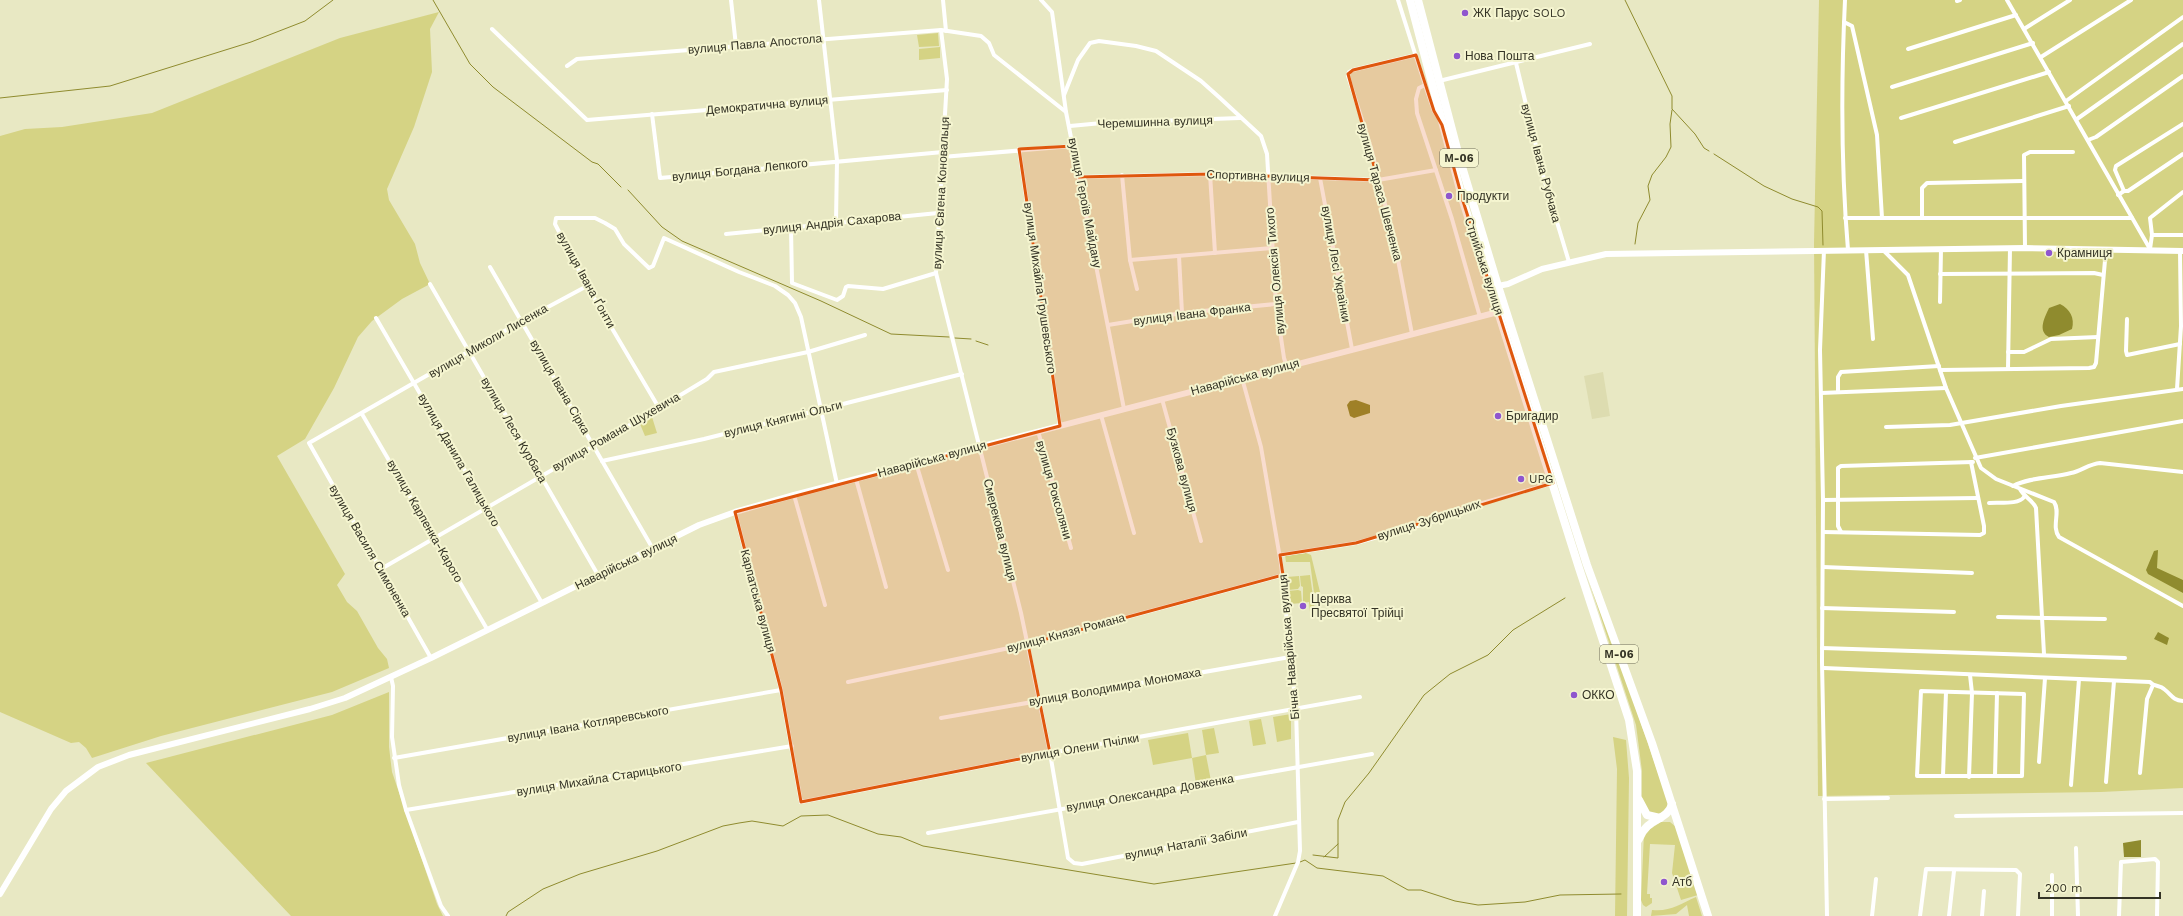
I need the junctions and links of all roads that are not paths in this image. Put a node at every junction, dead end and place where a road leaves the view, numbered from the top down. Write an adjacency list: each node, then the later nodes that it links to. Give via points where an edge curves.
1 (731, 0): 22 (street)
2 (819, 0): 18 (street)
3 (943, 0): 17 (street, вулиця Євгена Коновальця)
4 (1041, 0): 34 (street, вулиця Героїв Майдану, via 1052,12)
5 (1398, 0): 24 (street)
6 (1410, 0): 44 (highway, Стрийська вулиця / М-06)
7 (1418, 0): 30 (highway, Стрийська вулиця / М-06)
8 (1845, 0): 14 (street)
9 (2008, 0): 12 (street)
10 (2070, 0): 16 (street)
11 (2131, 0): 25 (street)
12 (2016, 15): 16 (street); 23 (street)
13 (2183, 17): 36 (street)
14 (1844, 22): 67 (street, via 1842,71); 68 (street, via 1852,26 1877,135)
15 (492, 29): 39 (street, Демократична вулиця, via 587,120)
16 (2024, 29): 19 (street)
17 (944, 31): 18 (street, вулиця Павла Апостола); 33 (street, вулиця Євгена Коновальця); 38 (street, вулиця Павла Апостола, via 981,36 989,43 994,55)
18 (824, 39): 22 (street, вулиця Павла Апостола); 35 (street)
19 (2033, 43): 25 (street); 32 (street)
20 (1590, 44): 26 (street)
21 (2183, 44): 42 (street)
22 (736, 46): 27 (street, вулиця Павла Апостола, via 577,58)
23 (1908, 49)
24 (1416, 55): 31 (street); 61 (street, вулиця Тараса Шевченка, via 1353,70 1348,74)
25 (2041, 57): 28 (street)
26 (1516, 63): 30 (street); 91 (street, вулиця Івана Рубчака, via 1544,179)
27 (567, 66)
28 (2049, 72): 36 (street); 41 (street)
29 (2183, 76): 46 (street)
30 (1439, 81): 99 (highway, Стрийська вулиця / М-06)
31 (1425, 85): 44 (street); 55 (street, via 1419,88 1416,107)
32 (1892, 87)
33 (947, 90): 35 (street, Демократична вулиця); 50 (street, вулиця Євгена Коновальця)
34 (1064, 95): 38 (street, вулиця Героїв Майдану); 40 (street, вулиця Олексія Тихого, via 1084,49 1090,43 1099,41 1156,51 1201,80)
35 (831, 99): 39 (street, Демократична вулиця); 54 (street)
36 (2066, 101): 37 (street)
37 (2069, 106): 42 (street); 47 (street)
38 (1066, 112): 45 (street, вулиця Героїв Майдану)
39 (652, 114): 54 (street, вулиця Богдана Лепкого, via 660,178)
40 (1240, 118): 45 (street, Черемшинна вулиця); 58 (street, вулиця Олексія Тихого, via 1264,140)
41 (1901, 118)
42 (2077, 119): 46 (street)
43 (2183, 124): 63 (street, via 2116,166 2115,170)
44 (1442, 125): 103 (highway, Стрийська вулиця / М-06)
45 (1070, 126): 48 (street, вулиця Героїв Майдану)
46 (2088, 140): 65 (street)
47 (1955, 142)
48 (1074, 146): 49 (street); 59 (street, вулиця Героїв Майдану)
49 (1019, 149): 53 (street); 138 (street, вулиця Михайла Грушевського)
50 (943, 152): 53 (street, вулиця Євгена Коновальця); 54 (street, вулиця Богдана Лепкого)
51 (2073, 152): 62 (street, via 2026,153 2023,158)
52 (2183, 154): 63 (street, via 2128,191)
53 (942, 157): 66 (street, вулиця Євгена Коновальця)
54 (837, 160): 72 (street)
55 (1436, 170): 61 (street, Спортивна вулиця); 105 (street)
56 (1210, 174): 57 (street, Спортивна вулиця); 58 (street, Спортивна вулиця); 88 (street)
57 (1122, 175): 59 (street, Спортивна вулиця); 90 (street)
58 (1268, 175): 60 (street, Спортивна вулиця); 77 (street, вулиця Олексія Тихого)
59 (1079, 177): 109 (street, вулиця Героїв Майдану)
60 (1320, 178): 61 (street, Спортивна вулиця); 115 (street, вулиця Лесі Українки)
61 (1378, 180): 110 (street, вулиця Тараса Шевченка, via 1395,244)
62 (2023, 181): 69 (street, via 1927,183 1922,188); 70 (street)
63 (2124, 191): 65 (street)
64 (2183, 192): 75 (street, via 2151,216)
65 (2118, 195): 71 (street)
66 (938, 213): 72 (street, вулиця Андрія Сахарова); 93 (street, вулиця Євгена Коновальця)
67 (1845, 218): 68 (street); 84 (street)
68 (1882, 218): 69 (street)
69 (1922, 218): 70 (street)
70 (2024, 218): 71 (street); 79 (street)
71 (2132, 218): 82 (street)
72 (836, 222): 73 (street, вулиця Андрія Сахарова)
73 (791, 227): 74 (street, вулиця Андрія Сахарова); 93 (street, via 792,283 837,300 843,296 848,286 883,289)
74 (726, 234)
75 (2152, 234): 76 (street); 82 (street)
76 (2183, 235)
77 (1272, 248): 88 (street); 102 (street, вулиця Олексія Тихого)
78 (2010, 248): 79 (street); 80 (street); 95 (street)
79 (2025, 248): 81 (street)
80 (1941, 249): 86 (street); 94 (street)
81 (2106, 249): 82 (street); 96 (street)
82 (2150, 249): 87 (street)
83 (1824, 250): 84 (street); 91 (street, via 1606,254); 129 (street)
84 (1848, 250): 85 (street)
85 (1866, 250): 86 (street); 113 (street)
86 (1882, 250): 120 (street, via 1908,275)
87 (2181, 251): 114 (street)
88 (1215, 253): 89 (street)
89 (1179, 256): 90 (street); 104 (street)
90 (1130, 260): 100 (street)
91 (1569, 262): 99 (street, via 1542,269)
92 (490, 267): 108 (street, вулиця Івана Сірка)
93 (936, 273): 122 (street, вулиця Євгена Коновальця)
94 (1940, 274): 95 (street); 101 (street)
95 (2010, 274): 96 (street); 118 (street)
96 (2103, 275): 112 (street)
97 (430, 284): 116 (street, вулиця Леся Курбаса)
98 (587, 286): 108 (street, вулиця Миколи Лисенка); 117 (street, вулиця Івана Ґонти, via 555,224 556,218 595,218 605,223 615,229 624,244 649,268 653,266 664,238 775,286 795,303 801,317); 131 (street, вулиця Івана Ґонти)
99 (1498, 286): 161 (highway, Стрийська вулиця / М-06)
100 (1137, 289)
101 (1940, 302)
102 (1276, 304): 104 (street, вулиця Івана Франка); 119 (street, вулиця Олексія Тихого)
103 (1498, 312): 105 (street, Наварійська вулиця); 151 (highway, Стрийська вулиця / М-06)
104 (1182, 313): 109 (street, вулиця Івана Франка)
105 (1480, 317): 110 (street, Наварійська вулиця)
106 (376, 318): 124 (street, вулиця Данила Галицького)
107 (2127, 319): 114 (street, via 2127,355)
108 (522, 321): 116 (street, вулиця Миколи Лисенка); 141 (street, вулиця Івана Сірка)
109 (1108, 325): 133 (street, вулиця Героїв Майдану)
110 (1412, 334): 115 (street, Наварійська вулиця)
111 (865, 335): 117 (street, вулиця Романа Шухевича)
112 (2098, 337): 118 (street, via 2051,339 2024,352); 121 (street, via 2096,363 2092,368)
113 (1872, 339)
114 (2180, 344): 126 (street)
115 (1352, 350): 119 (street, Наварійська вулиця)
116 (469, 352): 124 (street, вулиця Миколи Лисенка); 149 (street, вулиця Леся Курбаса)
117 (808, 352): 131 (street, вулиця Романа Шухевича, via 714,372 707,379); 132 (street)
118 (2008, 352): 121 (street)
119 (1287, 367): 123 (street, Наварійська вулиця)
120 (1940, 368): 121 (street); 125 (street); 128 (street, via 1841,372 1838,377)
121 (2008, 369)
122 (962, 374): 132 (street, вулиця Княгині Ольги); 143 (street, вулиця Євгена Коновальця)
123 (1242, 378): 130 (street, Наварійська вулиця); 171 (street, Бічна Наварійська вулиця, via 1261,447)
124 (415, 383): 134 (street, вулиця Миколи Лисенка); 162 (street, вулиця Данила Галицького)
125 (1946, 388): 128 (street); 137 (street)
126 (2178, 389): 127 (street); 137 (street)
127 (2183, 389)
128 (1838, 392): 129 (street)
129 (1821, 393): 158 (street)
130 (1162, 399): 133 (street, Наварійська вулиця); 168 (street, Бузкова вулиця)
131 (658, 408): 141 (street, вулиця Романа Шухевича)
132 (820, 410): 145 (street, вулиця Княгині Ольги); 152 (street)
133 (1124, 410): 135 (street, Наварійська вулиця)
134 (362, 414): 142 (street, вулиця Миколи Лисенка, via 311,441); 167 (street, вулиця Карпенка-Карого)
135 (1101, 415): 138 (street, Наварійська вулиця); 166 (street)
136 (2183, 420): 144 (street)
137 (1960, 423): 139 (street); 144 (street)
138 (1060, 426): 140 (street, Наварійська вулиця)
139 (1886, 427)
140 (1038, 431): 143 (street, Наварійська вулиця); 170 (street, вулиця Роксоляни)
141 (594, 445): 145 (street, вулиця Івана Сірка); 149 (street, вулиця Романа Шухевича)
142 (309, 446): 173 (street, вулиця Василя Симоненка)
143 (979, 447): 147 (street, Наварійська вулиця); 188 (street, Смерекова вулиця)
144 (1976, 460): 146 (street); 153 (street, via 1987,474)
145 (602, 461): 169 (street, вулиця Івана Сірка)
146 (1970, 462): 157 (street); 159 (street, via 1841,466 1838,468)
147 (916, 463): 150 (street, Наварійська вулиця); 174 (street)
148 (2183, 472): 153 (street, via 2100,463 2071,474 2032,480)
149 (540, 476): 162 (street, вулиця Романа Шухевича); 176 (street, вулиця Леся Курбаса)
150 (856, 479): 152 (street, Наварійська вулиця); 178 (street)
151 (1553, 483): 161 (highway, Стрийська вулиця / М-06); 171 (street, вулиця Зубрицьких, via 1447,513 1436,521 1356,543)
152 (837, 484): 155 (street, Наварійська вулиця)
153 (2013, 486): 154 (street)
154 (2020, 489): 156 (street); 181 (street, via 2056,504 2055,525 2059,537)
155 (794, 495): 163 (street, Наварійська вулиця); 180 (street)
156 (2024, 497): 160 (street, via 2016,502); 185 (street, via 2034,503 2036,508)
157 (1978, 498): 159 (street); 165 (street, via 1984,530 1980,535)
158 (1823, 500): 159 (street); 164 (street)
159 (1838, 500): 165 (street, via 1838,526)
160 (1989, 502)
161 (1564, 505): 223 (highway, М-06, via 1579,568 1625,701 1636,758); 227 (highway, М-06)
162 (486, 506): 167 (street, вулиця Романа Шухевича); 179 (street, вулиця Данила Галицького)
163 (735, 512): 169 (street, Наварійська вулиця, via 699,525); 202 (street, Карпатська вулиця)
164 (1823, 532): 165 (street); 172 (street)
165 (1842, 532)
166 (1134, 533)
167 (435, 538): 173 (street, вулиця Романа Шухевича); 187 (street, вулиця Карпенка-Карого)
168 (1201, 542)
169 (653, 548): 176 (street, Наварійська вулиця)
170 (1071, 548)
171 (1280, 555): 177 (street, Бічна Наварійська вулиця)
172 (1823, 567): 175 (street); 182 (street)
173 (381, 569): 192 (street, вулиця Василя Симоненка)
174 (948, 570)
175 (1972, 573)
176 (598, 575): 179 (street, Наварійська вулиця)
177 (1283, 575): 188 (street, вулиця Князя Романа); 191 (street, Бічна Наварійська вулиця)
178 (886, 587)
179 (542, 603): 187 (street, Наварійська вулиця)
180 (825, 605)
181 (2183, 606)
182 (1822, 608): 183 (street); 189 (street)
183 (1954, 612)
184 (1998, 617): 185 (street)
185 (2042, 618): 186 (street); 190 (street)
186 (2105, 619)
187 (487, 629): 192 (street, Наварійська вулиця)
188 (1028, 644): 200 (street, вулиця Князя Романа); 207 (street, Смерекова вулиця)
189 (1822, 648): 190 (street); 194 (street)
190 (2044, 654): 193 (street)
191 (1290, 657): 207 (street, вулиця Володимира Мономаха); 209 (street, Бічна Наварійська вулиця)
192 (431, 658): 196 (street, Наварійська вулиця)
193 (2125, 658)
194 (1824, 668): 195 (street); 225 (street)
195 (1970, 675): 197 (street); 204 (street)
196 (391, 677): 214 (street); 242 (street, Наварійська вулиця, via 328,704 129,755 98,767 66,791 50,809)
197 (2045, 678): 198 (street); 215 (street)
198 (2079, 679): 199 (street); 222 (street)
199 (2114, 681): 201 (street, via 2150,682); 221 (street)
200 (848, 682)
201 (2153, 685): 208 (street, via 2163,688 2171,698); 217 (street, via 2147,698)
202 (781, 690): 211 (street, Карпатська вулиця); 214 (street, вулиця Івана Котляревського)
203 (1946, 692): 204 (street); 218 (street); 218 (street, via 1921,691 1917,776)
204 (1972, 692): 205 (street); 220 (street)
205 (1997, 693): 219 (street); 219 (street, via 2024,694 2022,776)
206 (1360, 698): 209 (street, вулиця Олени Пчілки)
207 (1039, 700): 210 (street, вулиця Володимира Мономаха); 212 (street, Смерекова вулиця)
208 (2183, 701)
209 (1296, 709): 212 (street, вулиця Олени Пчілки); 216 (street, Бічна Наварійська вулиця)
210 (940, 718)
211 (792, 746): 226 (street, Карпатська вулиця); 229 (street, вулиця Михайла Старицького)
212 (1050, 753): 226 (street, вулиця Олени Пчілки); 228 (street, Смерекова вулиця)
213 (1372, 754): 216 (street, вулиця Олександра Довженка)
214 (394, 758): 229 (street)
215 (2039, 762)
216 (1296, 767): 228 (street, вулиця Олександра Довженка); 233 (street, Бічна Наварійська вулиця)
217 (2140, 773)
218 (1943, 776): 220 (street)
219 (1995, 776): 220 (street)
220 (1969, 777)
221 (2106, 782)
222 (2071, 785)
223 (1637, 792): 232 (highway, via 1643,811 1650,817); 235 (highway, М-06)
224 (1888, 798): 225 (street)
225 (1824, 800): 247 (street)
226 (802, 801)
227 (1672, 804): 232 (highway, via 1667,813); 246 (highway, М-06)
228 (1059, 809): 234 (street, вулиця Олександра Довженка); 237 (street, Смерекова вулиця, via 1068,858)
229 (406, 810): 243 (street, via 441,906)
230 (2183, 813): 231 (street)
231 (1956, 816)
232 (1660, 818): 235 (highway, via 1645,827)
233 (1298, 822): 237 (street, вулиця Наталії Забіли, via 1082,864); 244 (street, Бічна Наварійська вулиця, via 1298,862)
234 (928, 833)
235 (1637, 844): 245 (highway, М-06)
236 (2076, 848): 254 (street)
237 (1074, 863)
238 (1954, 871): 249 (street, via 1926,869); 250 (street); 252 (street, via 2019,871)
239 (2052, 875): 253 (street)
240 (1876, 879): 248 (street)
241 (1984, 891): 251 (street)
242 (0, 894)
243 (448, 916)
244 (1276, 916)
245 (1637, 916)
246 (1708, 916)
247 (1827, 916)
248 (1872, 916)
249 (1920, 916)
250 (1949, 916)
251 (1982, 916)
252 (2018, 916)
253 (2052, 916)
254 (2078, 916)
255 (2119, 916): 256 (street, via 2120,862 2155,859 2158,862)
256 (2157, 916)

